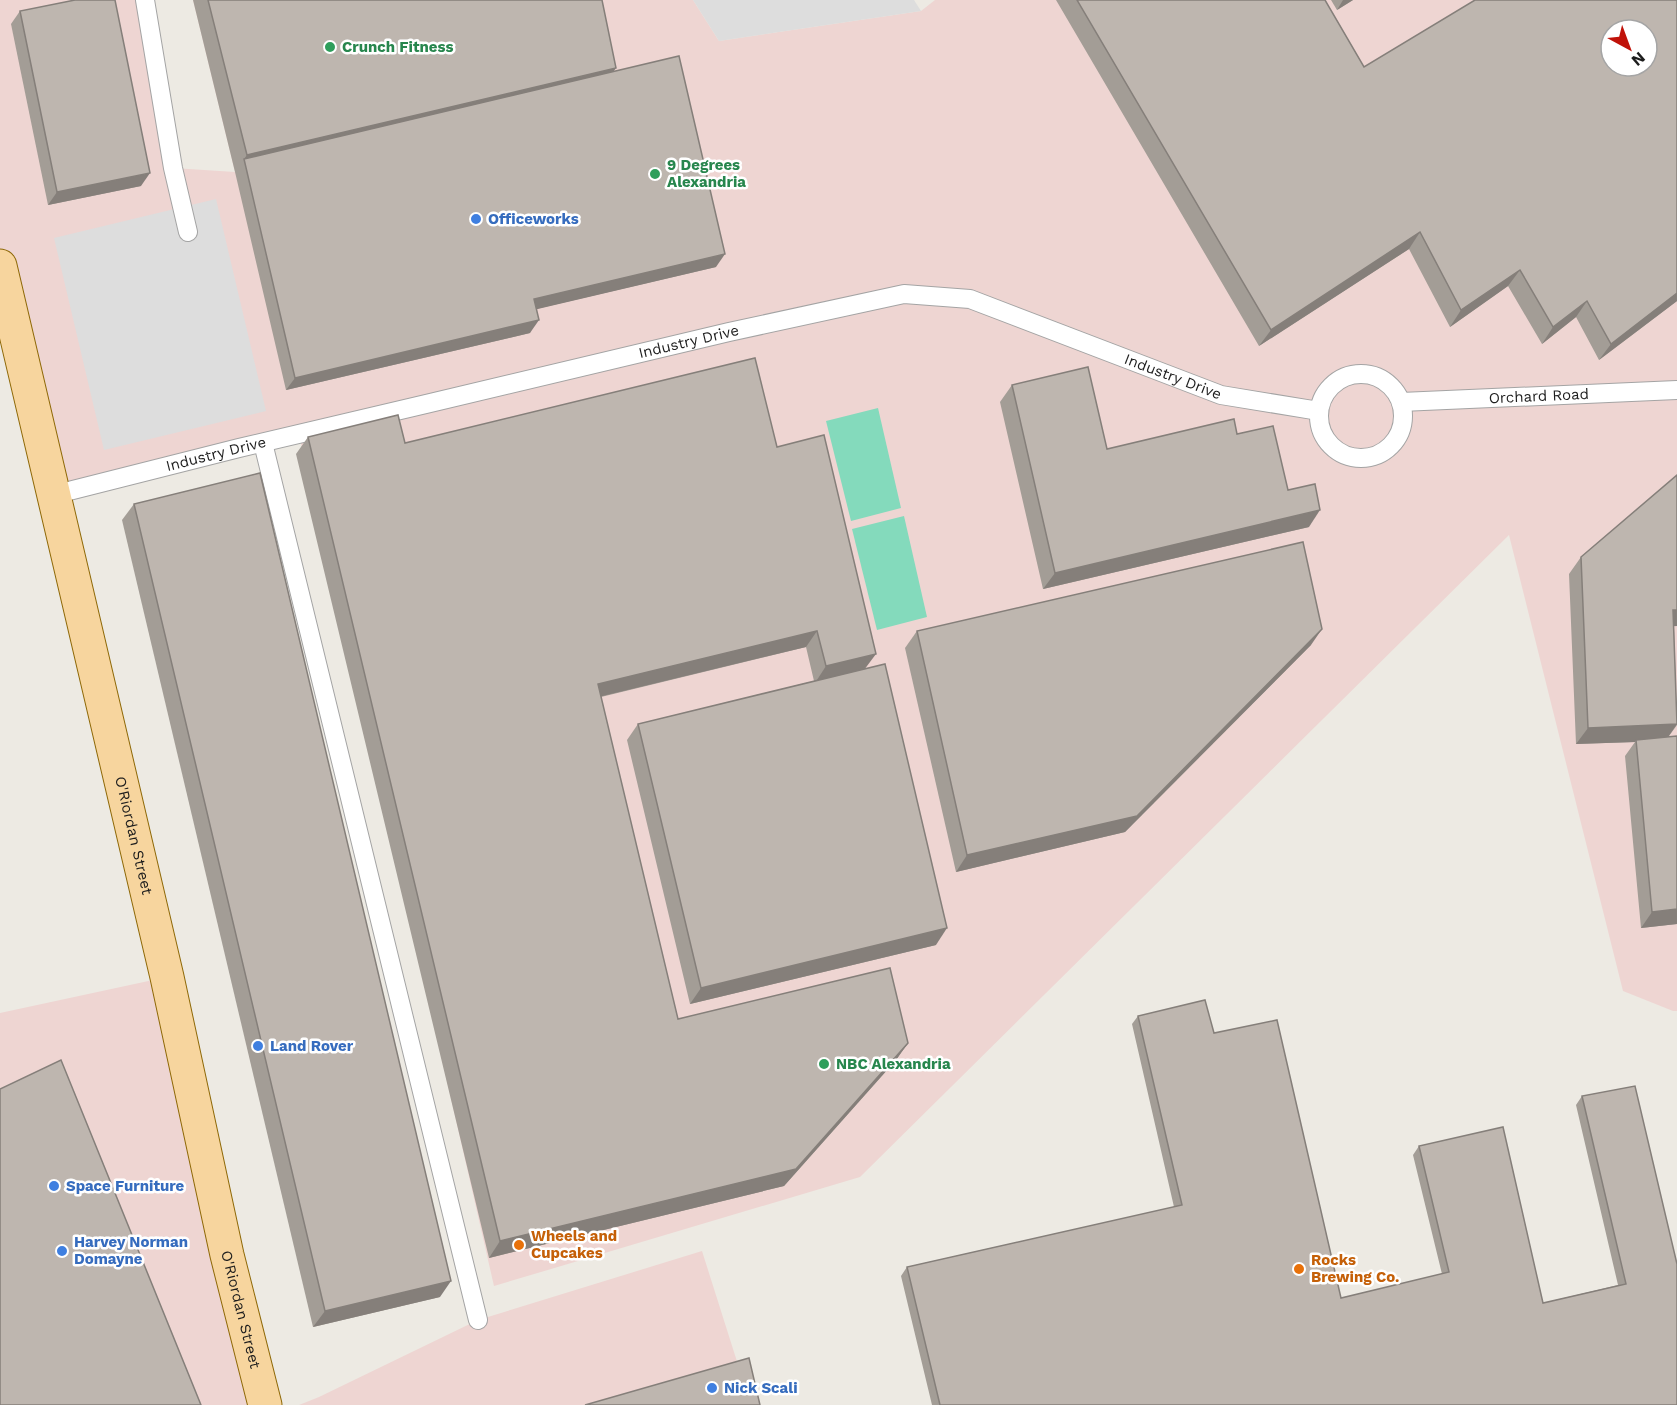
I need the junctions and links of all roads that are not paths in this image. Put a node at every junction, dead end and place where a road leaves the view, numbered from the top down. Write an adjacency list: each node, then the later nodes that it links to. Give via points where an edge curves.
1 (145, 0): 2 (lane, via 173,168)
2 (188, 232)
3 (0, 266): 8 (main road, O'Riordan Street)
4 (1677, 390): 5 (lane, Orchard Road)
5 (1401, 402): 6 (lane, via 1384,380 1357,374 1332,386); 6 (lane, via 1402,430 1384,452 1370,458 1356,459 1332,447 1324,437)
6 (1319, 411): 7 (lane, Industry Drive, via 1221,395 970,299 904,294)
7 (263, 443): 8 (lane, Industry Drive); 9 (lane)
8 (53, 495): 10 (main road, O'Riordan Street)
9 (478, 1320)
10 (265, 1405)

